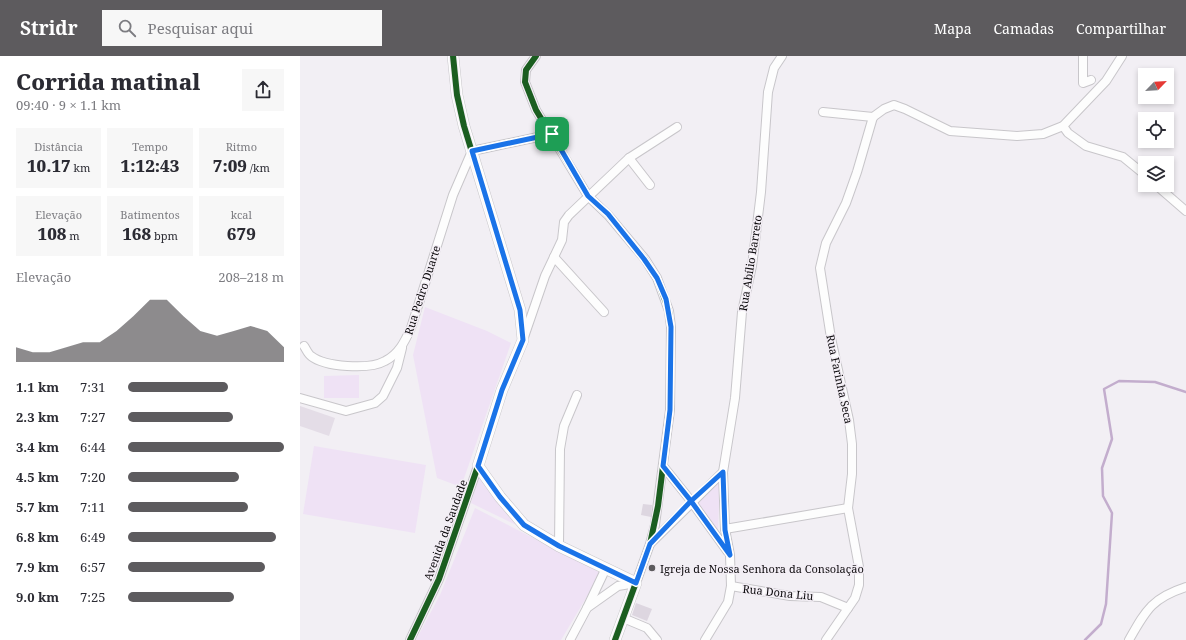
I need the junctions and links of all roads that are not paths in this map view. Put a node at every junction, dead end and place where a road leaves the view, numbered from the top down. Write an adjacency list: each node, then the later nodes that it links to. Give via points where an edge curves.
1 (453, 56): 12 (street, Avenida da Saudade, via 457,95)
2 (536, 56): 11 (street, via 526,70 526,82 536,110)
3 (782, 56): 28 (street, Rua Abílio Barreto, via 774,68 768,92 759,207 752,266 742,312 735,398)
4 (1083, 56): 6 (street)
5 (1122, 56): 9 (street, via 1106,81)
6 (1087, 81)
7 (822, 112): 8 (street)
8 (873, 117): 9 (street, via 884,108 894,105 950,131 1030,136); 30 (street, Rua Farinha Seca, via 857,172 846,203 826,243 820,268 852,444)
9 (1063, 126): 14 (street, via 1068,133 1086,146 1123,157)
10 (677, 127): 13 (street)
11 (552, 134): 12 (street); 17 (street)
12 (472, 151): 21 (street, Avenida da Saudade, via 520,310); 23 (street, Rua Pedro Duarte, via 453,194 411,328)
13 (629, 158): 15 (street); 17 (street)
14 (1138, 169)
15 (650, 185)
16 (1164, 192): 18 (street)
17 (588, 196): 19 (street, via 564,222 562,240); 27 (street, via 608,214 644,259 657,278 667,305 671,327 670,410)
18 (1186, 211)
19 (554, 257): 20 (street); 21 (street)
20 (604, 312)
21 (523, 340): 26 (street, Avenida da Saudade, via 502,390)
22 (304, 346): 23 (street, Rua Pedro Duarte, via 310,356 323,362 370,367 386,361)
23 (402, 348): 25 (street, via 397,368 383,396 375,403 346,411)
24 (577, 395): 33 (street, via 564,426 560,449)
25 (300, 398)
26 (478, 466): 33 (street, via 524,525); 42 (street, Avenida da Saudade, via 439,579)
27 (663, 466): 29 (street); 32 (street)
28 (723, 472): 29 (street); 31 (street, Rua Abílio Barreto)
29 (691, 501): 32 (street); 34 (street)
30 (848, 508): 31 (street); 40 (street, Rua Farinha Seca, via 860,567 859,585 855,598)
31 (725, 530): 34 (street, Rua Abílio Barreto)
32 (650, 544): 36 (street)
33 (559, 546): 35 (street)
34 (730, 555): 37 (street, Rua Abílio Barreto)
35 (606, 568): 36 (street); 39 (street)
36 (636, 583): 39 (street, via 618,586); 41 (street)
37 (731, 586): 40 (street, Rua Dona Liu, via 790,596 821,597); 46 (street, Rua Abílio Barreto, via 728,602)
38 (1186, 587): 48 (street, via 1161,596 1153,603)
39 (587, 608): 43 (street)
40 (848, 608): 47 (street, Rua Farinha Seca)
41 (623, 618): 44 (street); 45 (street, via 647,628)
42 (410, 640)
43 (570, 640)
44 (615, 640)
45 (657, 640)
46 (705, 640)
47 (826, 640)
48 (1129, 640)

